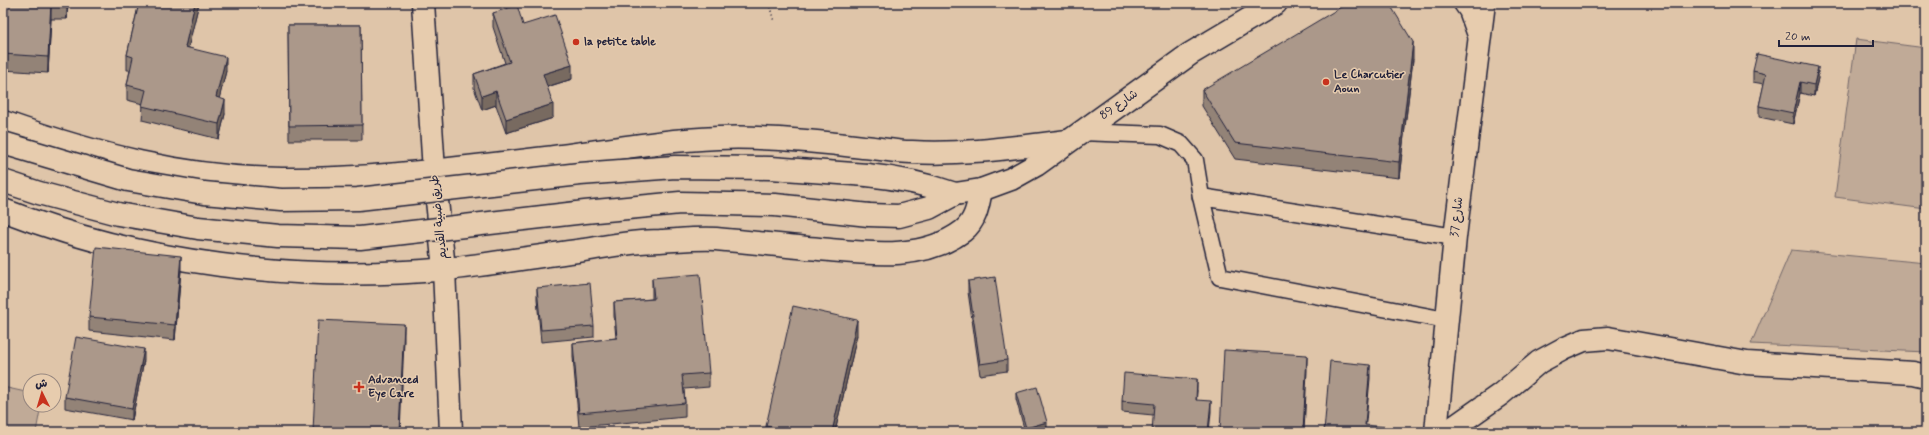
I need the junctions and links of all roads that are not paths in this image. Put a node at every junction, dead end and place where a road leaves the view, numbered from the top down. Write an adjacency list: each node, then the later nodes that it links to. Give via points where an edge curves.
1 (423, 3): 9 (street, طريق ضبية القديم)
2 (1276, 3): 7 (street, شارع 89, via 1190,54)
3 (1465, 3): 5 (street)
4 (1484, 3): 5 (street, شارع 37)
5 (1480, 37): 15 (street, شارع 37)
6 (3, 122): 9 (street, via 62,143 133,162 207,174 280,179 355,178)
7 (1074, 136): 9 (street, via 958,152 910,152 791,139 719,138 648,143); 11 (street, شارع 89, via 1036,165 1011,179); 13 (lane, via 1160,135 1180,144 1195,160)
8 (3, 143): 12 (street, bridge, via 128,180 204,193 281,200 358,199 580,174 675,167 771,168 867,175 927,184)
9 (434, 171): 16 (street, طريق ضبية القديم)
10 (3, 181): 12 (street, bridge, via 39,194 118,214 198,228 278,236 360,238 680,203 775,206 899,216 929,208)
11 (981, 190): 12 (street, شارع 89); 16 (street, via 976,214 964,230 946,241 913,252 876,254 713,239 642,241)
12 (956, 194)
13 (1201, 197): 15 (lane); 17 (lane, via 1220,277)
14 (3, 210): 16 (street, via 33,222 113,246 196,262 280,271 364,272)
15 (1455, 237): 17 (street, شارع 37)
16 (444, 269): 19 (street, طريق ضبية القديم)
17 (1446, 320): 20 (street, شارع 37)
18 (1926, 376): 21 (street, via 1913,373 1747,363 1608,338 1584,340 1539,362 1501,394)
19 (451, 432)
20 (1436, 432)
21 (1447, 432)

